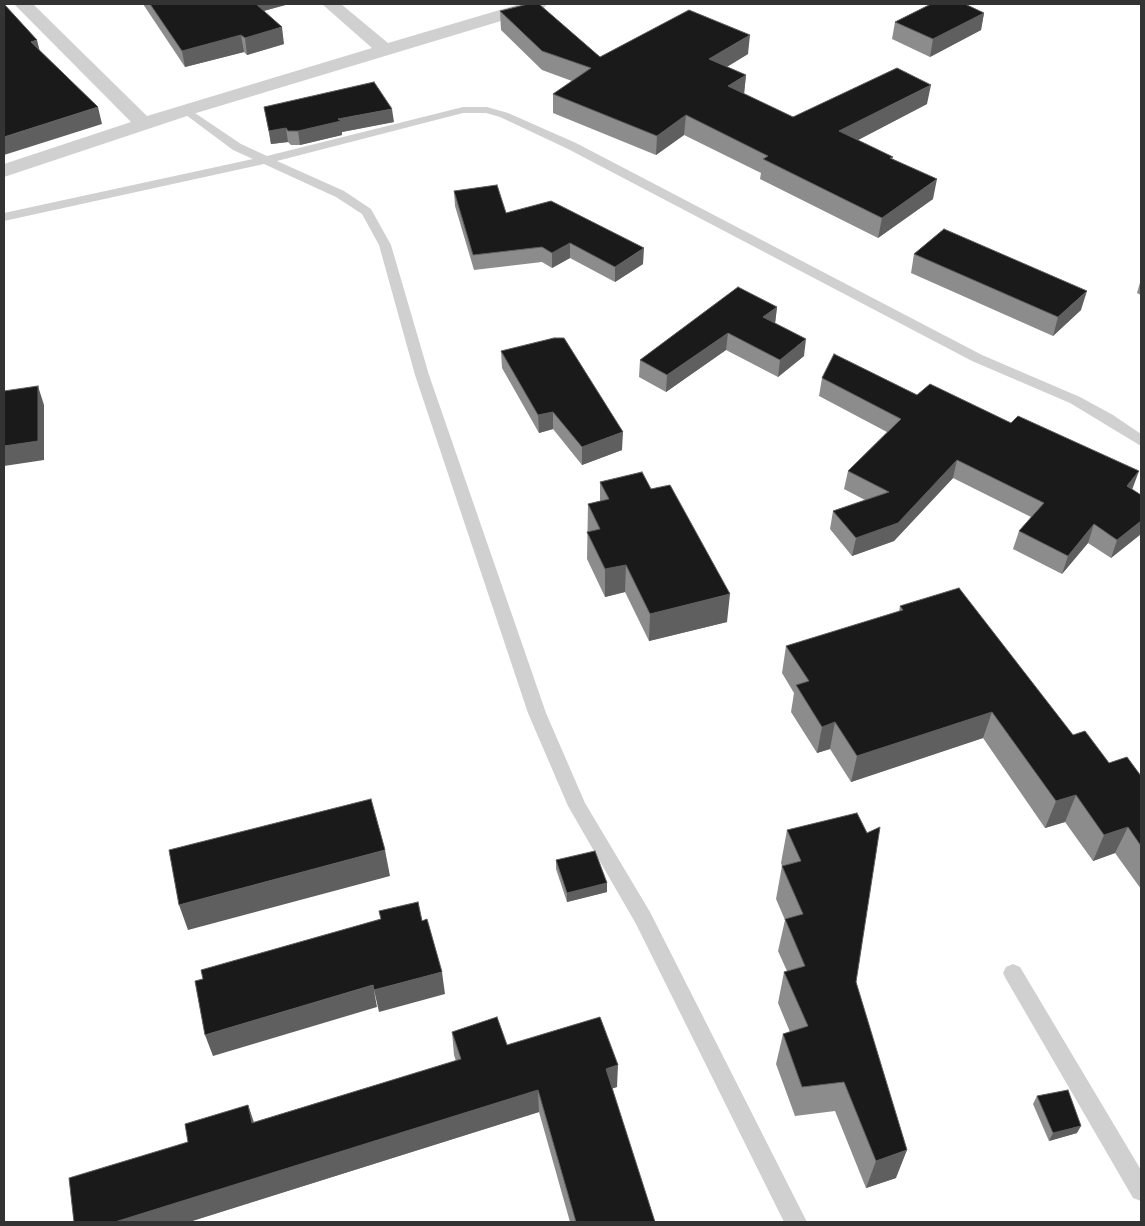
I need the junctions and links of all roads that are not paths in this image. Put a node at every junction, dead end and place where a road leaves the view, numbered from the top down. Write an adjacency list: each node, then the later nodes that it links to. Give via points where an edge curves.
1 (23, 4): 6 (street)
2 (331, 4): 4 (street)
3 (538, 4): 4 (street)
4 (384, 50): 5 (street)
5 (186, 110): 6 (street); 7 (lane, via 236,147)
6 (145, 125): 8 (street)
7 (265, 160): 9 (lane); 10 (lane, via 463,110 487,110 504,115 572,146 977,358 1075,400); 13 (lane, via 340,194 367,212 385,246 422,375 536,714 577,806 643,918)
8 (4, 171)
9 (4, 217)
10 (1141, 441)
11 (1013, 973): 12 (lane)
12 (1141, 1190)
13 (796, 1222)

